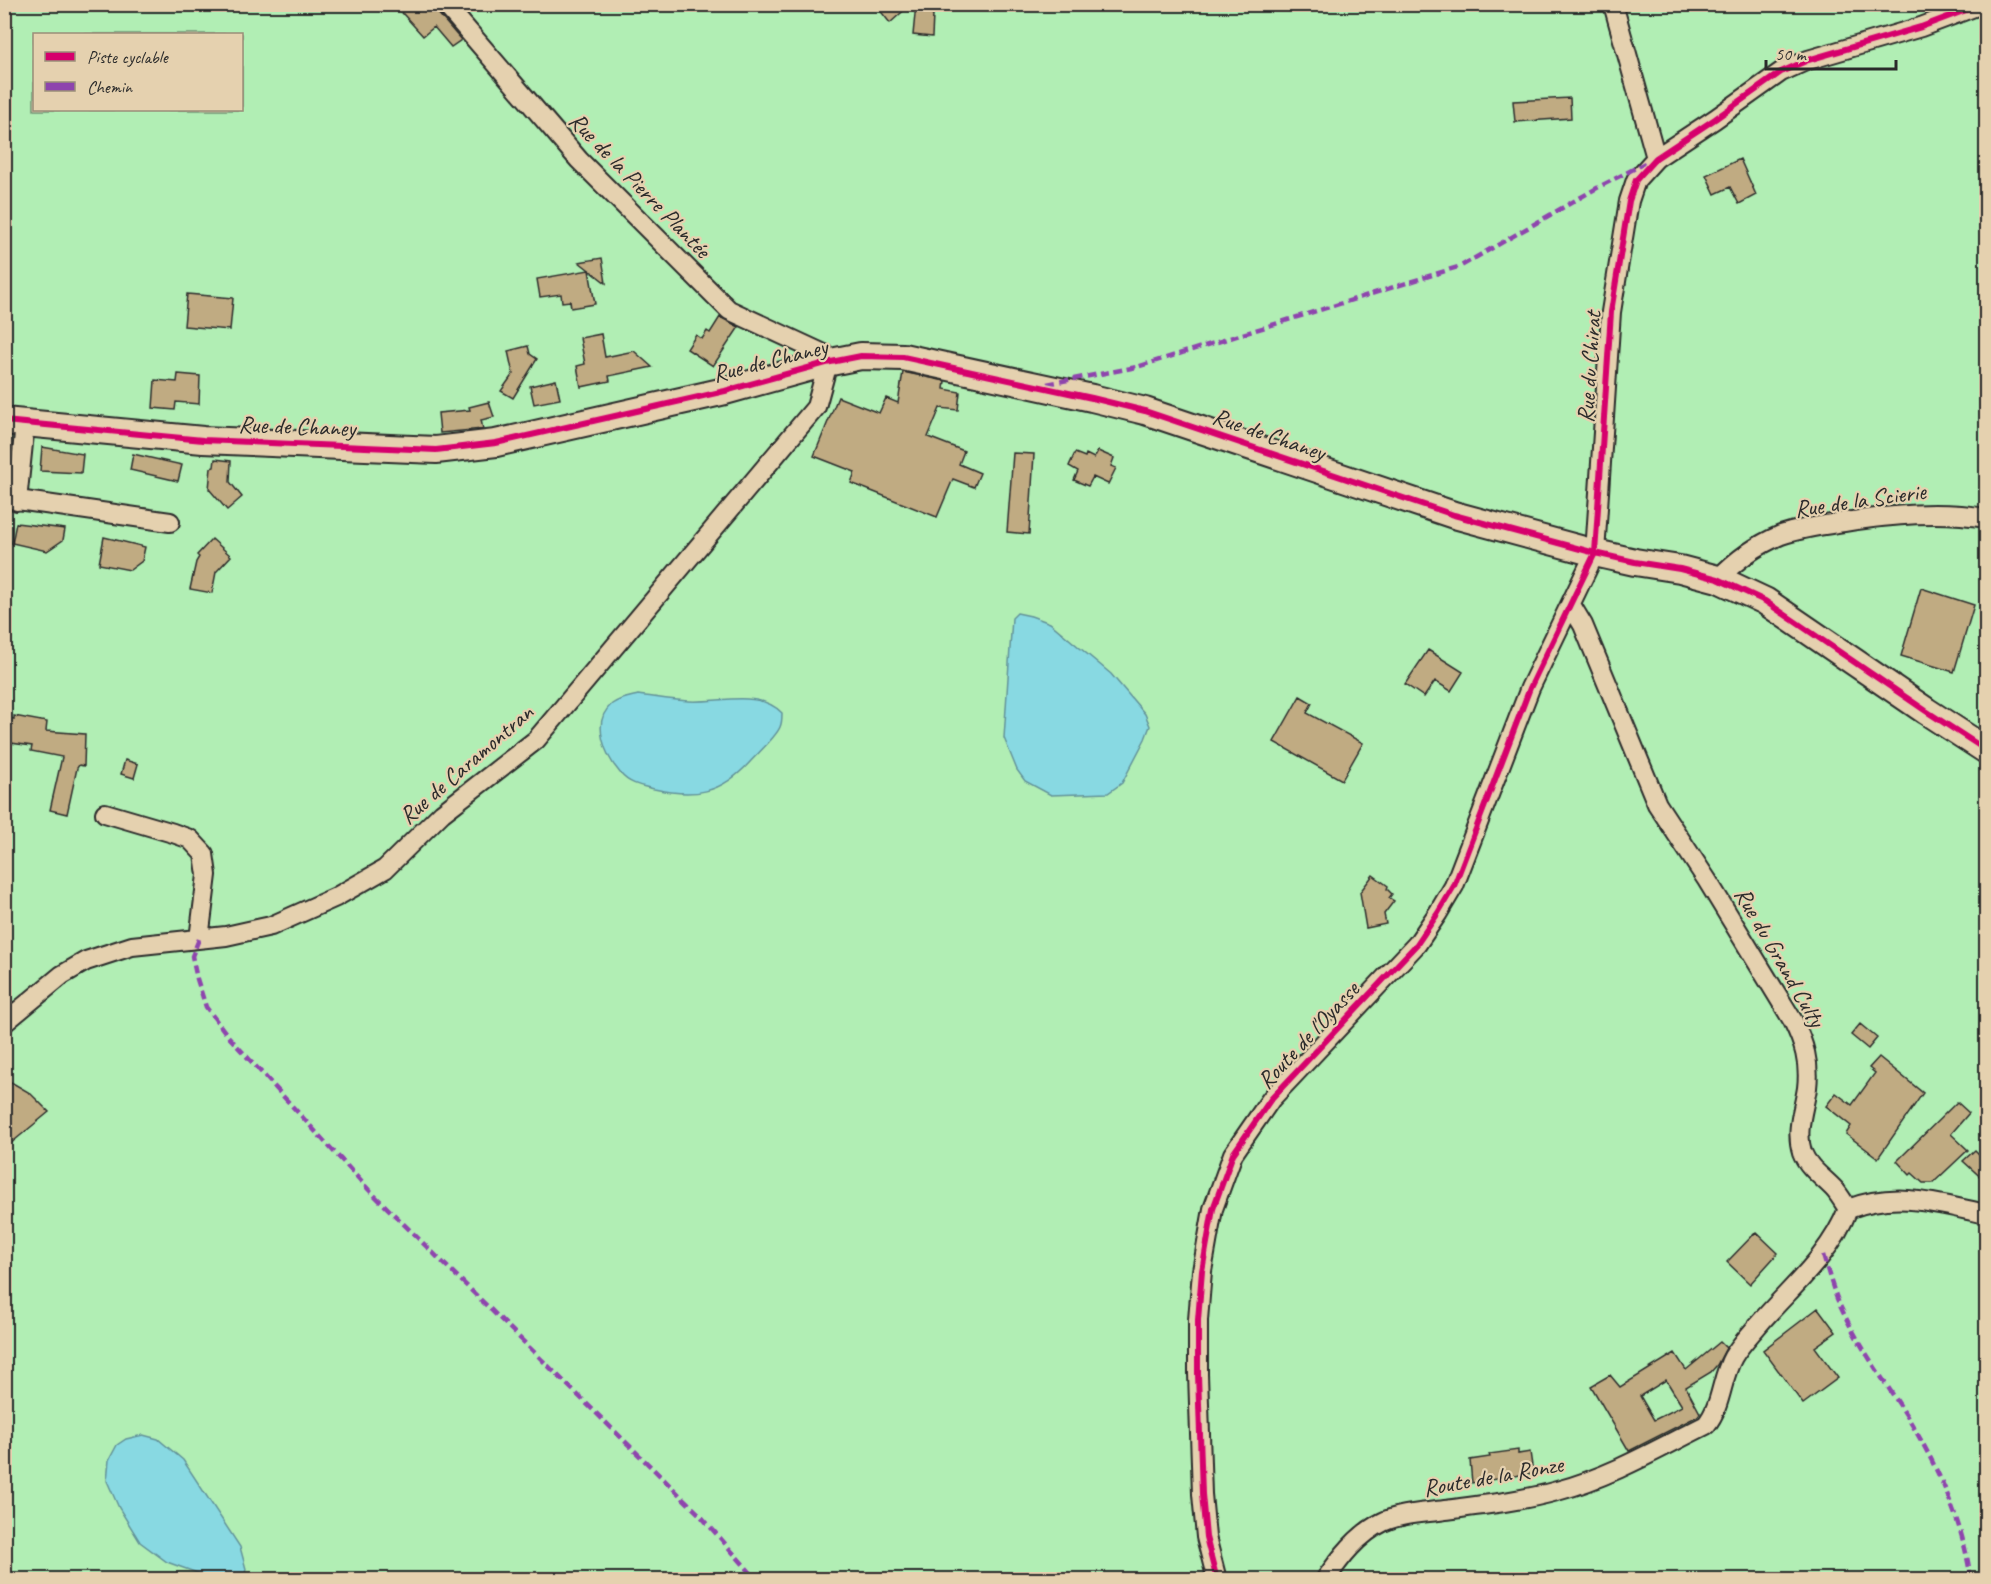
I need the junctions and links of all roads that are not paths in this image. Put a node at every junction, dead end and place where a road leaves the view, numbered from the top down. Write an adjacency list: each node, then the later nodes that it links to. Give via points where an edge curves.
1 (445, 4): 5 (street, Rue de la Pierre Plantée, via 579,160 729,310 824,354)
2 (1613, 4): 4 (street)
3 (1982, 4): 4 (street, Rue du Chirat, via 1780,72)
4 (1656, 158): 10 (street, Rue du Chirat, via 1636,180 1629,201 1611,312)
5 (826, 363): 6 (street, Rue de Chaney, via 725,391 496,443 436,450 203,440); 10 (street, Rue de Chaney, via 861,357 903,357 1145,411 1454,516); 15 (street, Rue de Caramontran, via 816,407 536,740 442,813 385,869 336,897 271,926)
6 (15, 422): 7 (street)
7 (11, 500): 9 (street)
8 (1986, 518): 11 (street, Rue de la Scierie, via 1918,514 1824,525 1782,535 1754,549)
9 (170, 522)
10 (1595, 553): 11 (street, Rue de Chaney); 12 (street, Route de l'Oyasse)
11 (1718, 579): 13 (street, Rue de Chaney, via 1765,601)
12 (1571, 605): 17 (street, Rue du Grand Culty, via 1657,804 1797,1029 1808,1069 1799,1140 1811,1167); 19 (street, Route de l'Oyasse, via 1530,688 1454,886 1438,913 1417,944 1271,1099 1233,1154 1213,1209 1202,1270 1198,1352 1202,1494 1206,1537)
13 (1986, 750)
14 (105, 813): 15 (street, via 190,839 204,854 207,875)
15 (199, 939): 16 (street, Rue de Caramontran, via 132,946 86,961)
16 (4, 1023)
17 (1848, 1209): 18 (street, via 1866,1202 1899,1199); 20 (street, Route de la Ronze, via 1842,1227 1823,1256 1732,1357 1713,1416 1706,1425 1611,1473 1567,1489 1531,1498 1404,1515 1383,1522 1344,1554)
18 (1986, 1214)
19 (1217, 1580)
20 (1325, 1580)

